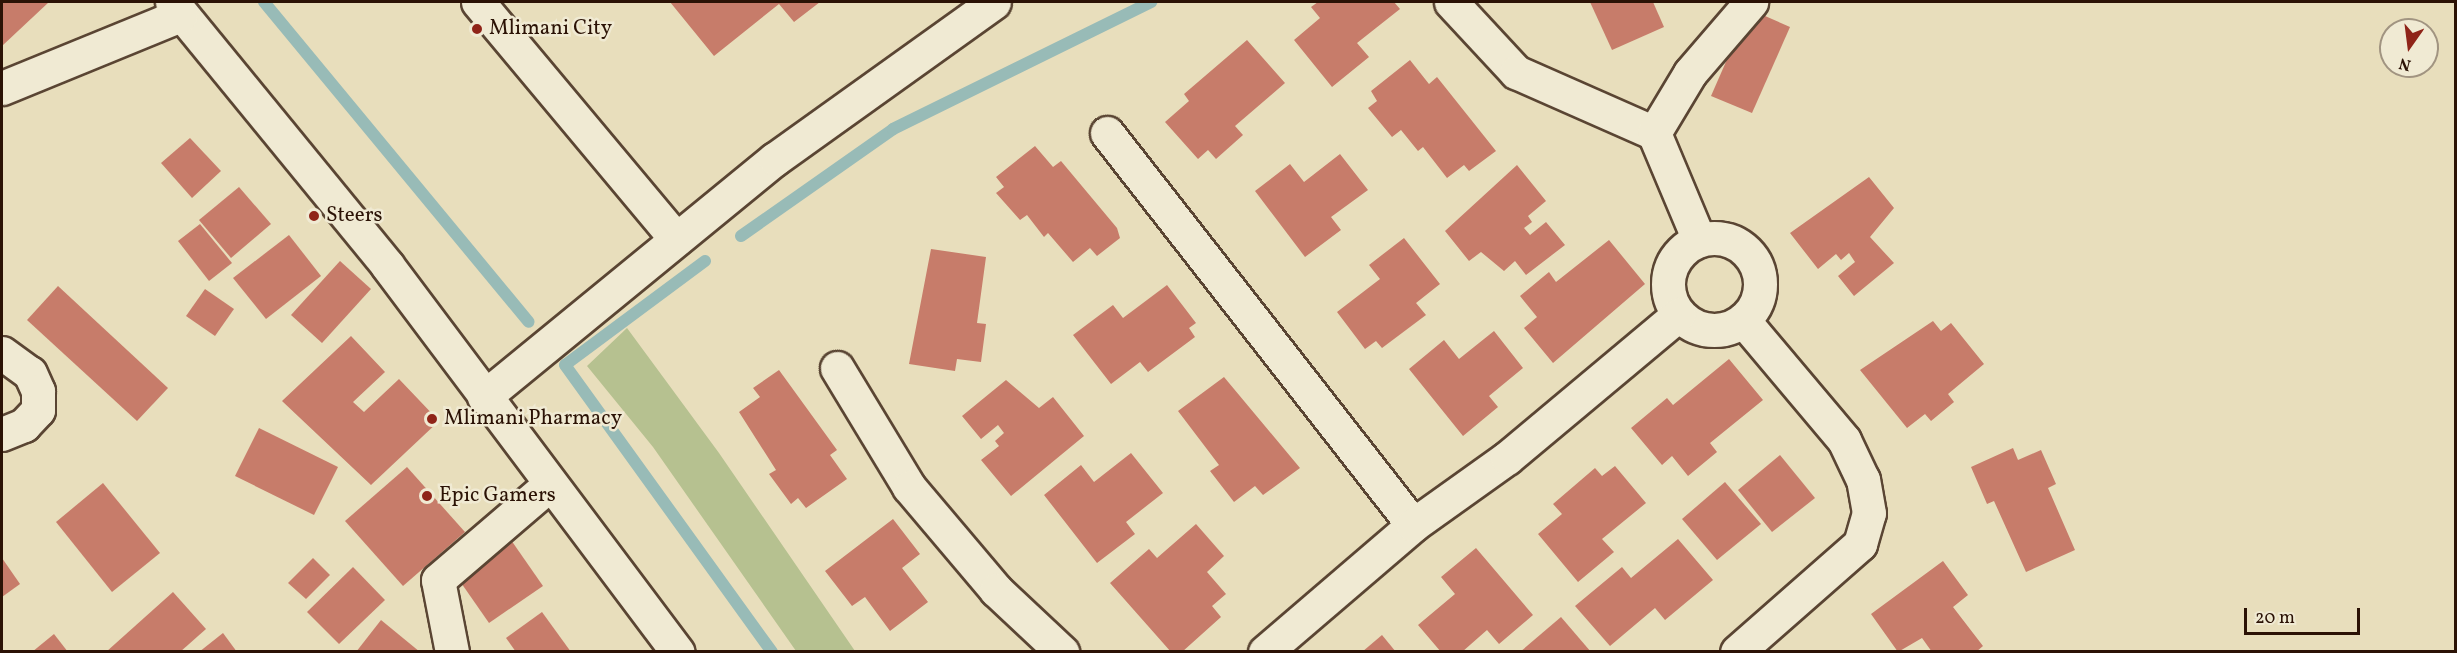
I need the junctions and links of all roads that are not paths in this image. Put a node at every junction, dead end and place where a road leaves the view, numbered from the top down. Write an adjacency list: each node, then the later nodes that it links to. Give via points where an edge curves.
1 (478, 2): 9 (street)
2 (994, 2): 9 (street)
3 (1451, 2): 8 (street, via 1516,72)
4 (1751, 2): 8 (street, via 1690,73)
5 (177, 8): 6 (street); 15 (street, via 387,265)
6 (2, 88)
7 (1107, 133): 18 (street)
8 (1654, 133): 10 (street)
9 (676, 239): 15 (street)
10 (1699, 240): 11 (street, via 1683,249 1669,272 1670,298); 12 (street, via 1727,240 1751,255 1761,282 1759,296)
11 (1679, 314): 12 (street, via 1710,330); 18 (street, via 1507,458)
12 (1743, 320): 23 (street, via 1844,440 1863,480 1869,513 1860,544)
13 (2, 353): 16 (street, via 30,373 38,390 38,410 24,425)
14 (837, 368): 21 (street, via 909,487 996,590)
15 (484, 397): 17 (street)
16 (2, 434)
17 (550, 484): 19 (street, via 438,580); 20 (street)
18 (1413, 525): 22 (street)
19 (452, 651)
20 (678, 651)
21 (1062, 651)
22 (1265, 651)
23 (1737, 651)

